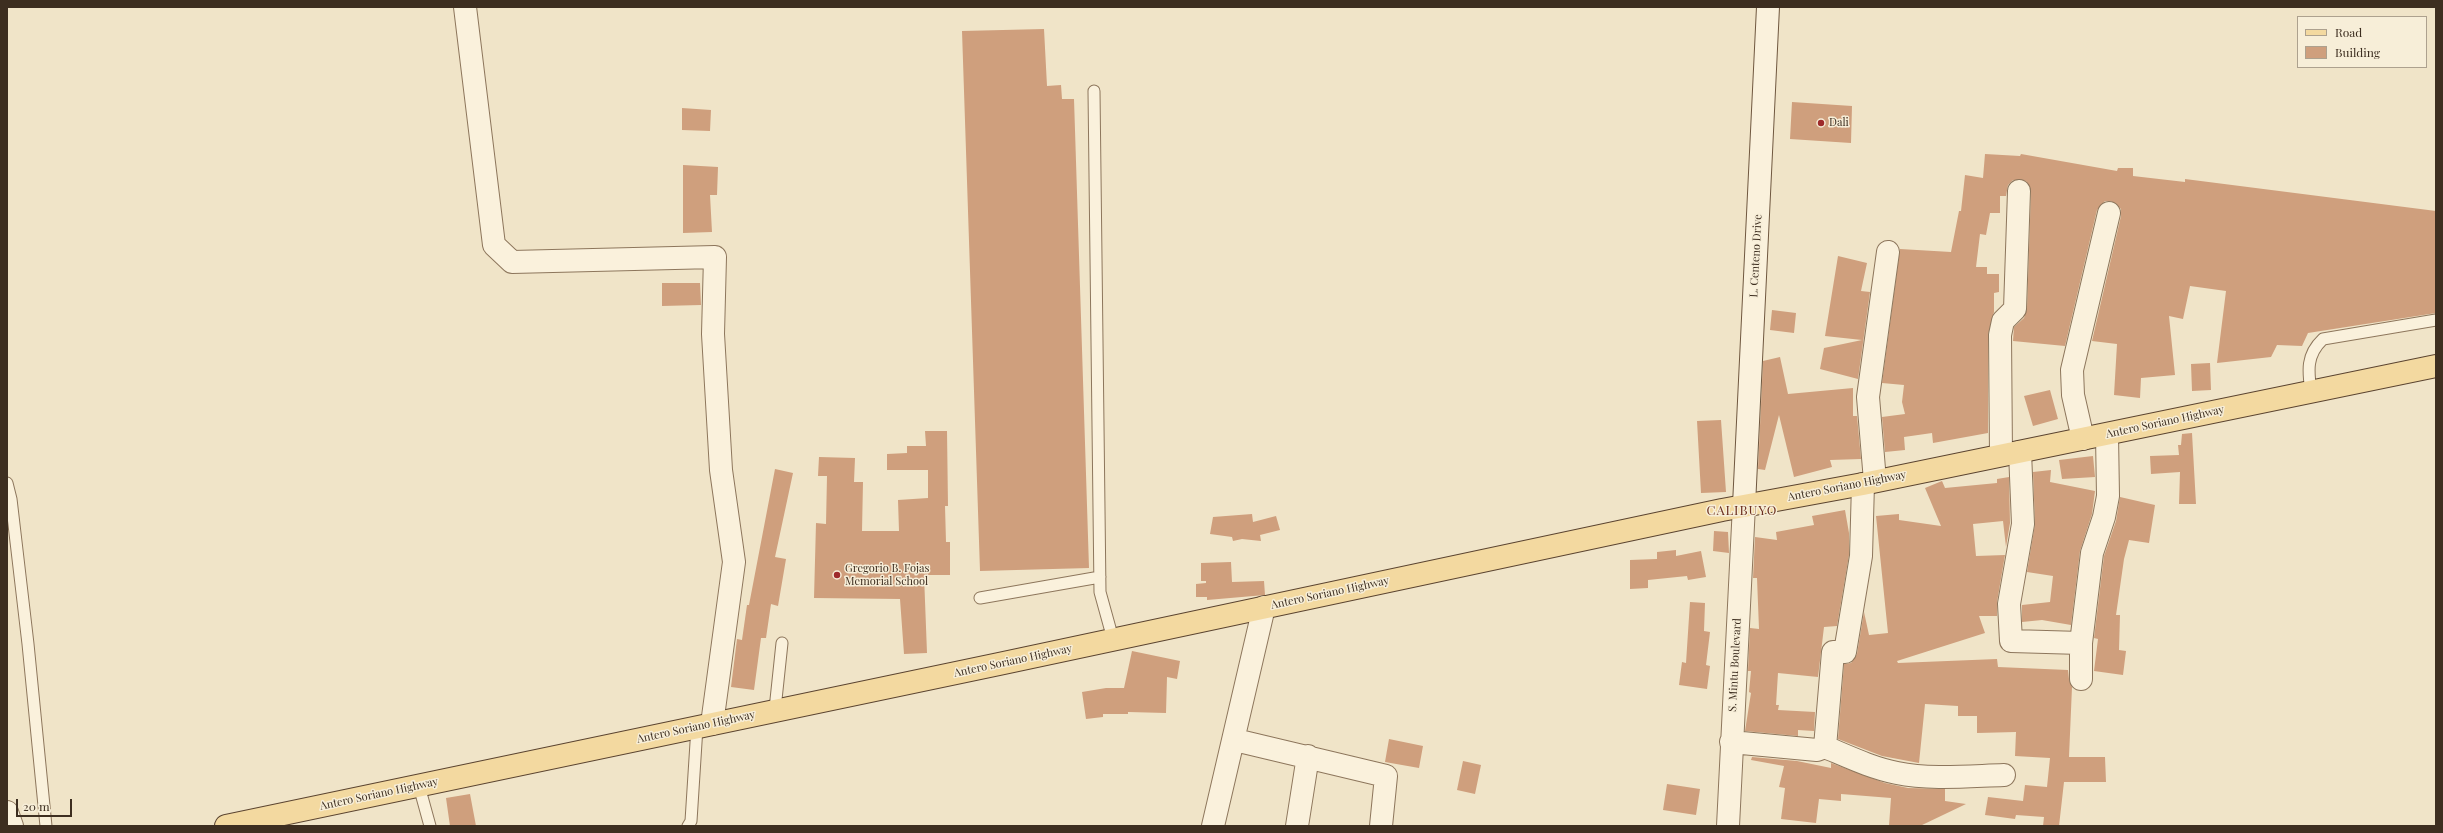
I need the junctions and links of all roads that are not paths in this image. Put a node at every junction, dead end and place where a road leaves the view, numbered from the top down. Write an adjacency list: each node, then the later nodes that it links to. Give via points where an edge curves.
1 (465, 7): 24 (street, via 494,244 507,258 512,262 714,257 713,334 721,463 734,562)
2 (1768, 7): 15 (street, L. Centeno Drive)
3 (1094, 90): 16 (lane)
4 (2019, 191): 12 (street, via 2015,309 2003,321 2000,334)
5 (2109, 213): 11 (street, via 2072,370 2073,396)
6 (1888, 252): 13 (street, via 1868,397)
7 (2436, 320): 9 (lane, via 2323,339 2309,359)
8 (2436, 366): 9 (main road, Antero Soriano Highway)
9 (2311, 392): 10 (main road, Antero Soriano Highway)
10 (2107, 435): 11 (main road, Antero Soriano Highway); 21 (street, via 2108,496 2092,554)
11 (2083, 439): 12 (main road, Antero Soriano Highway)
12 (2010, 454): 13 (main road, Antero Soriano Highway); 21 (street, via 2023,524 2010,604 2011,641)
13 (1869, 482): 15 (main road, Antero Soriano Highway); 27 (street, via 1861,556 1845,652 1833,652)
14 (7, 483): 34 (lane, via 28,644)
15 (1744, 505): 18 (main road, Antero Soriano Highway); 26 (street, S. Mintu Boulevard)
16 (1100, 577): 17 (lane); 19 (lane, via 1100,592)
17 (980, 598)
18 (1264, 607): 19 (main road, Antero Soriano Highway); 25 (street)
19 (1113, 639): 23 (main road, Antero Soriano Highway)
20 (782, 642): 23 (lane)
21 (2081, 644): 22 (street)
22 (2081, 679)
23 (775, 709): 24 (main road, Antero Soriano Highway)
24 (705, 726): 30 (main road, Antero Soriano Highway); 36 (lane, via 691,821)
25 (1235, 740): 28 (street); 37 (street)
26 (1731, 742): 27 (street, via 1817,750); 40 (street, S. Mintu Boulevard)
27 (1825, 747): 29 (street, via 1860,762 1898,773 1954,777)
28 (1308, 756): 38 (street); 39 (street, via 1386,776)
29 (2004, 775)
30 (419, 786): 32 (main road, Antero Soriano Highway); 35 (lane)
31 (7, 812): 33 (street)
32 (233, 825)
33 (12, 826)
34 (46, 826)
35 (430, 826)
36 (688, 826)
37 (1213, 826)
38 (1297, 826)
39 (1381, 826)
40 (1728, 826)

